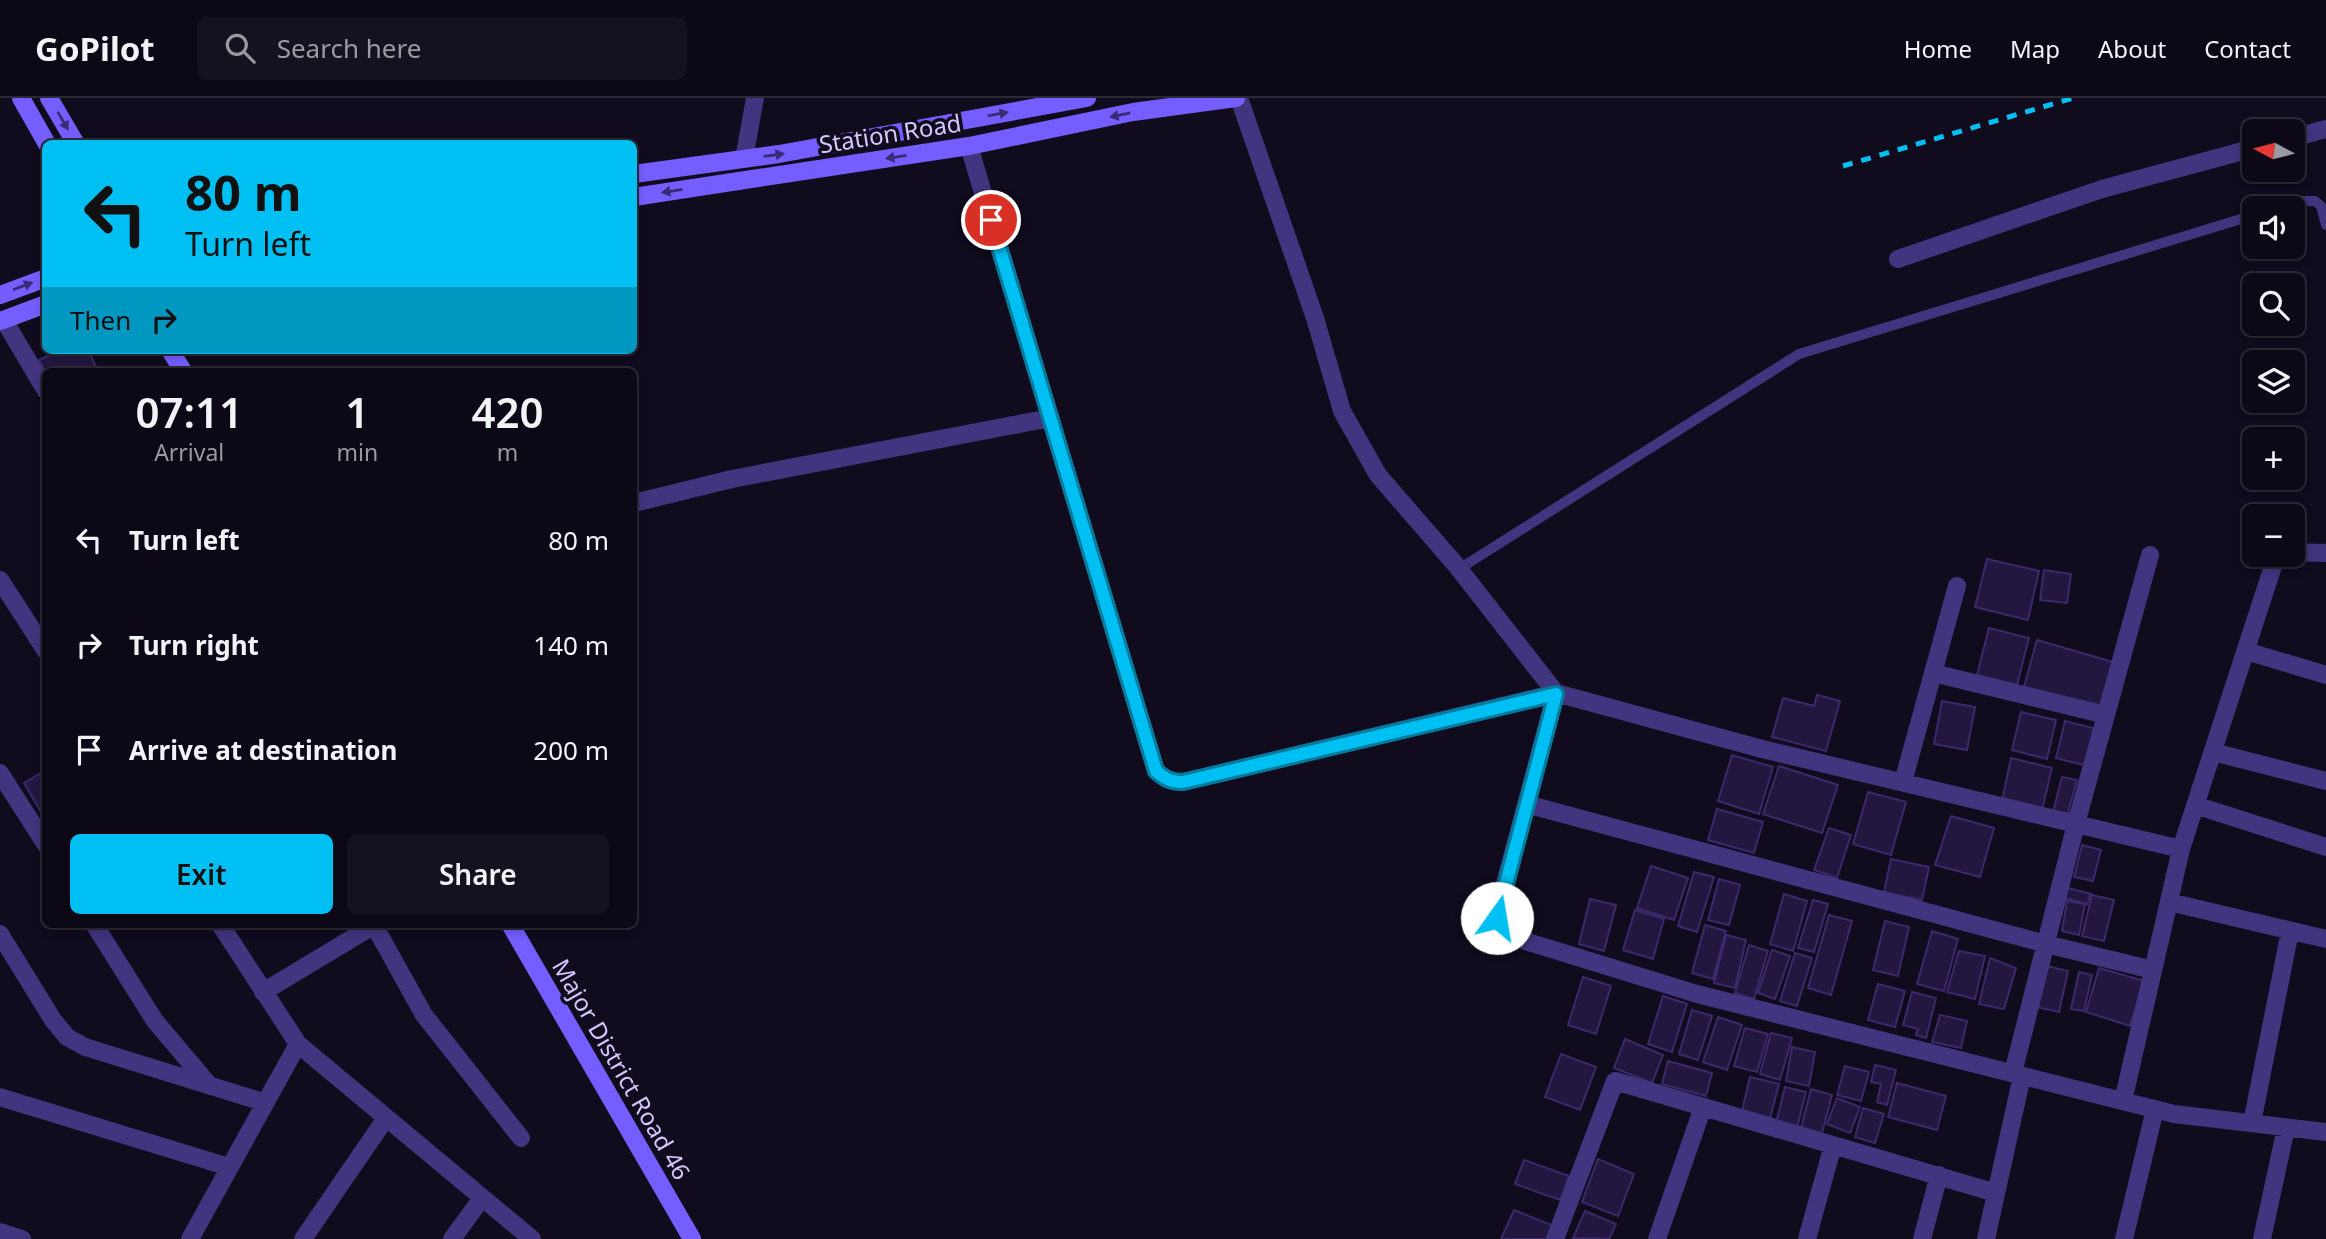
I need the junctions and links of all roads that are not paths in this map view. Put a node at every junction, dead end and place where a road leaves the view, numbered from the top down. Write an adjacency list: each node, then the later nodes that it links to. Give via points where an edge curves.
1 (21, 98): 8 (main road)
2 (49, 98): 9 (main road, one-way to 9)
3 (755, 98): 12 (street)
4 (1087, 98): 12 (main road, Station Road, one-way to 4)
5 (1238, 98): 10 (main road, Station Road, one-way to 10, via 1133,112); 30 (street, via 1315,318 1342,411 1378,475)
6 (2326, 129): 7 (street)
7 (2305, 135)
8 (45, 140)
9 (74, 140)
10 (969, 146): 14 (main road, Station Road, one-way to 14); 24 (street)
11 (2242, 151): 18 (street, via 2102,190)
12 (744, 159): 13 (main road, Station Road)
13 (637, 174)
14 (637, 197)
15 (2305, 201): 17 (lane, via 2321,206)
16 (2242, 219): 30 (lane, via 1799,354)
17 (2326, 225)
18 (1898, 260)
19 (42, 279): 20 (main road, one-way to 19)
20 (0, 295)
21 (42, 306): 22 (main road)
22 (2, 321): 23 (street)
23 (42, 385)
24 (1051, 418): 25 (street, via 732,479); 37 (street, via 1156,771 1164,778 1183,782)
25 (637, 502)
26 (2305, 552): 27 (street)
27 (2326, 553)
28 (2150, 555): 38 (street)
29 (2273, 567): 34 (street)
30 (1459, 569): 37 (street)
31 (0, 580): 33 (street)
32 (1957, 586): 35 (street)
33 (42, 645)
34 (2246, 651): 36 (street); 39 (street)
35 (1933, 673): 38 (street); 42 (street)
36 (2326, 675)
37 (1556, 694): 42 (street); 43 (street)
38 (2106, 715): 45 (street)
39 (2213, 752): 41 (street); 44 (street)
40 (0, 773): 46 (street)
41 (2326, 781)
42 (1903, 782): 45 (street)
43 (1526, 804): 58 (street); 62 (street, via 1498,909 1500,926 1507,932 1697,994)
44 (2195, 805): 47 (street); 48 (street)
45 (2076, 824): 48 (street); 58 (street)
46 (42, 839)
47 (2326, 847)
48 (2181, 849): 49 (street)
49 (2169, 902): 55 (street); 59 (street)
50 (97, 928): 63 (street, via 155,1021)
51 (223, 928): 60 (street)
52 (368, 928): 60 (street)
53 (377, 928): 73 (street, via 424,1015)
54 (512, 928): 85 (main road, Major District Road 46)
55 (2291, 931): 57 (street); 70 (street)
56 (0, 934): 63 (street, via 67,1037 85,1047)
57 (2326, 939)
58 (2046, 944): 59 (street); 62 (street)
59 (2153, 970): 65 (street)
60 (263, 992): 61 (street)
61 (298, 1044): 66 (street); 69 (street)
62 (2017, 1075): 65 (street); 77 (street)
63 (210, 1086): 66 (street)
64 (0, 1097): 75 (street)
65 (2123, 1101): 68 (street)
66 (263, 1102): 75 (street)
67 (1703, 1107): 74 (street); 86 (street, via 1615,1081); 87 (street)
68 (2155, 1109): 70 (street); 91 (street)
69 (386, 1118): 78 (street); 82 (street)
70 (2252, 1123): 71 (street)
71 (2286, 1128): 72 (street); 92 (street)
72 (2326, 1132)
73 (522, 1138)
74 (1833, 1145): 76 (street); 88 (street)
75 (229, 1167): 81 (street)
76 (1939, 1175): 77 (street); 89 (street)
77 (1996, 1193): 90 (street)
78 (482, 1198): 83 (street); 84 (street)
79 (0, 1232): 80 (street)
80 (22, 1239)
81 (190, 1239)
82 (303, 1239)
83 (452, 1239)
84 (532, 1239)
85 (692, 1239)
86 (1555, 1239)
87 (1657, 1239)
88 (1807, 1239)
89 (1922, 1239)
90 (1986, 1239)
91 (2124, 1239)
92 (2262, 1239)

